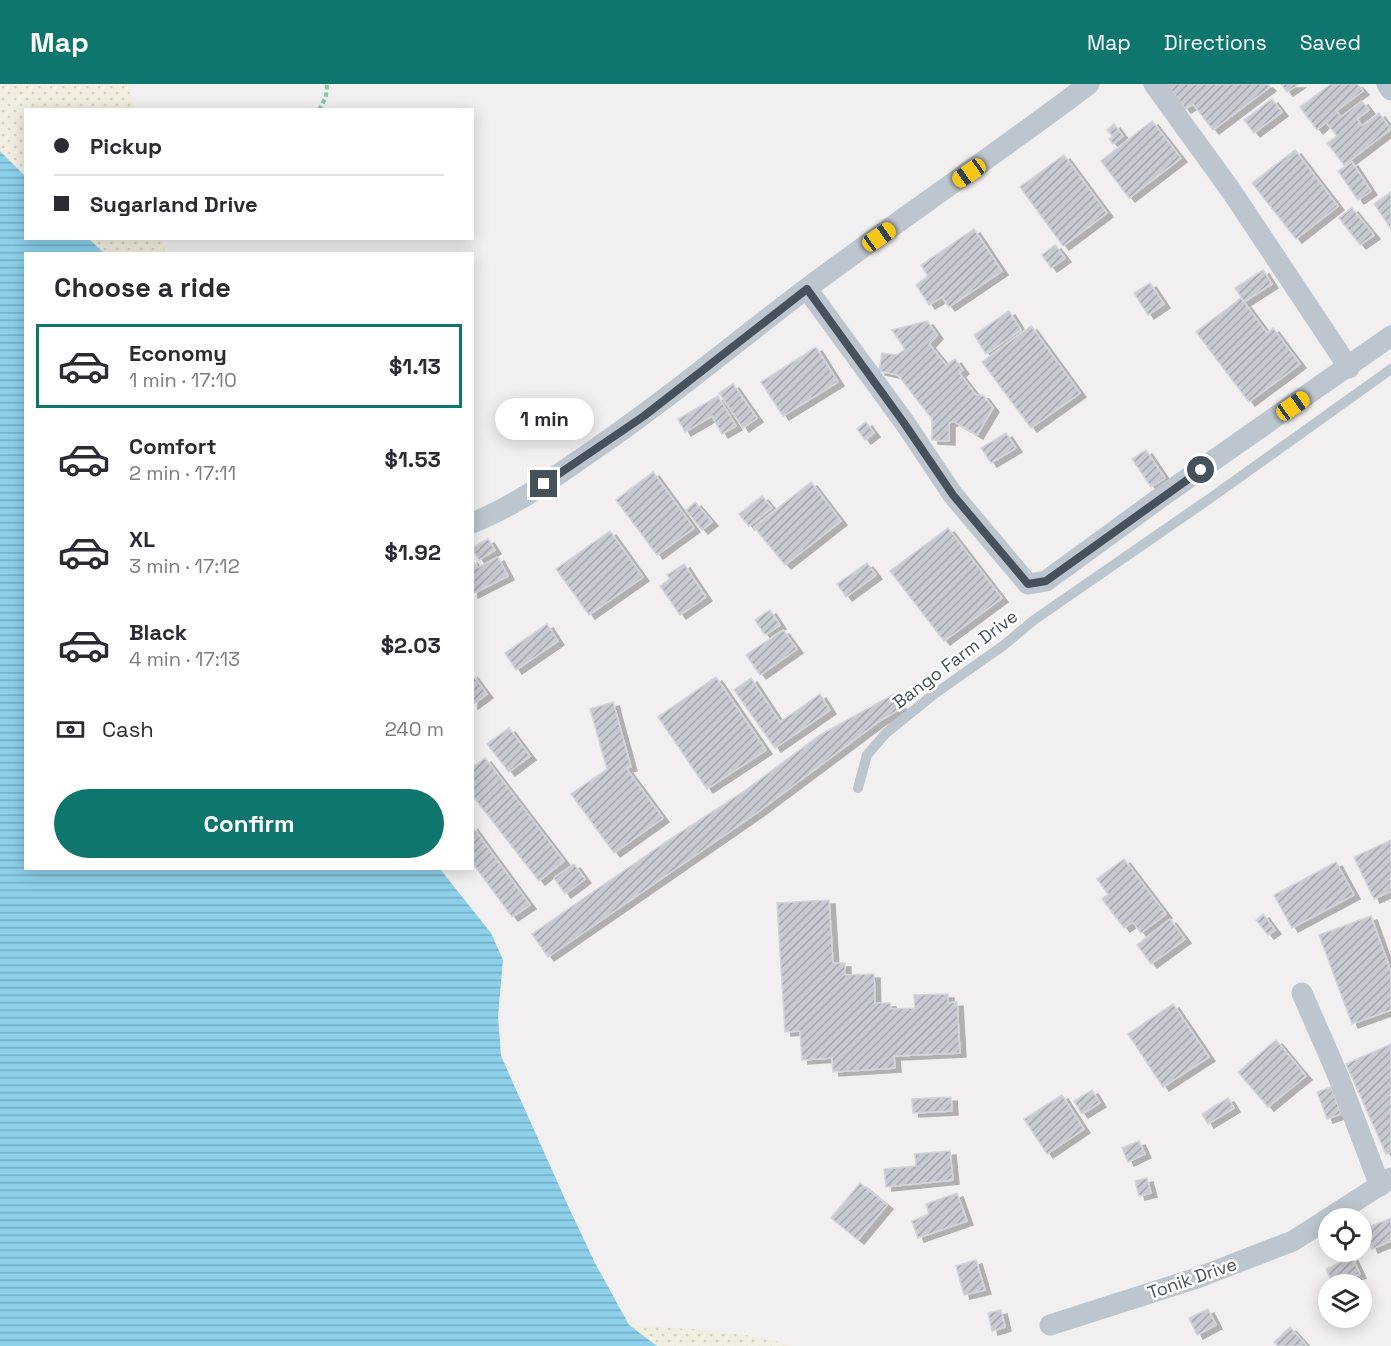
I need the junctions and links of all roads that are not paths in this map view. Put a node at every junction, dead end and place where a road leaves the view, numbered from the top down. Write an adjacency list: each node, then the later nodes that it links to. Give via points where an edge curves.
1 (1089, 84): 5 (street)
2 (1154, 84): 7 (street, via 1232,192)
3 (1387, 84): 4 (street)
4 (1391, 90)
5 (807, 289): 7 (street, via 953,495 1028,584 1046,581); 9 (street, via 644,416 498,513)
6 (1391, 336): 7 (street)
7 (1349, 368)
8 (1391, 369): 10 (lane, Bango Farm Drive, via 933,695 886,733 867,756)
9 (474, 522)
10 (858, 788)
11 (1302, 993): 12 (street)
12 (1385, 1182): 13 (street, Tonik Drive)
13 (1345, 1208)
14 (1318, 1225): 15 (street, Tonik Drive, via 1293,1241 1208,1274)
15 (1050, 1325)

